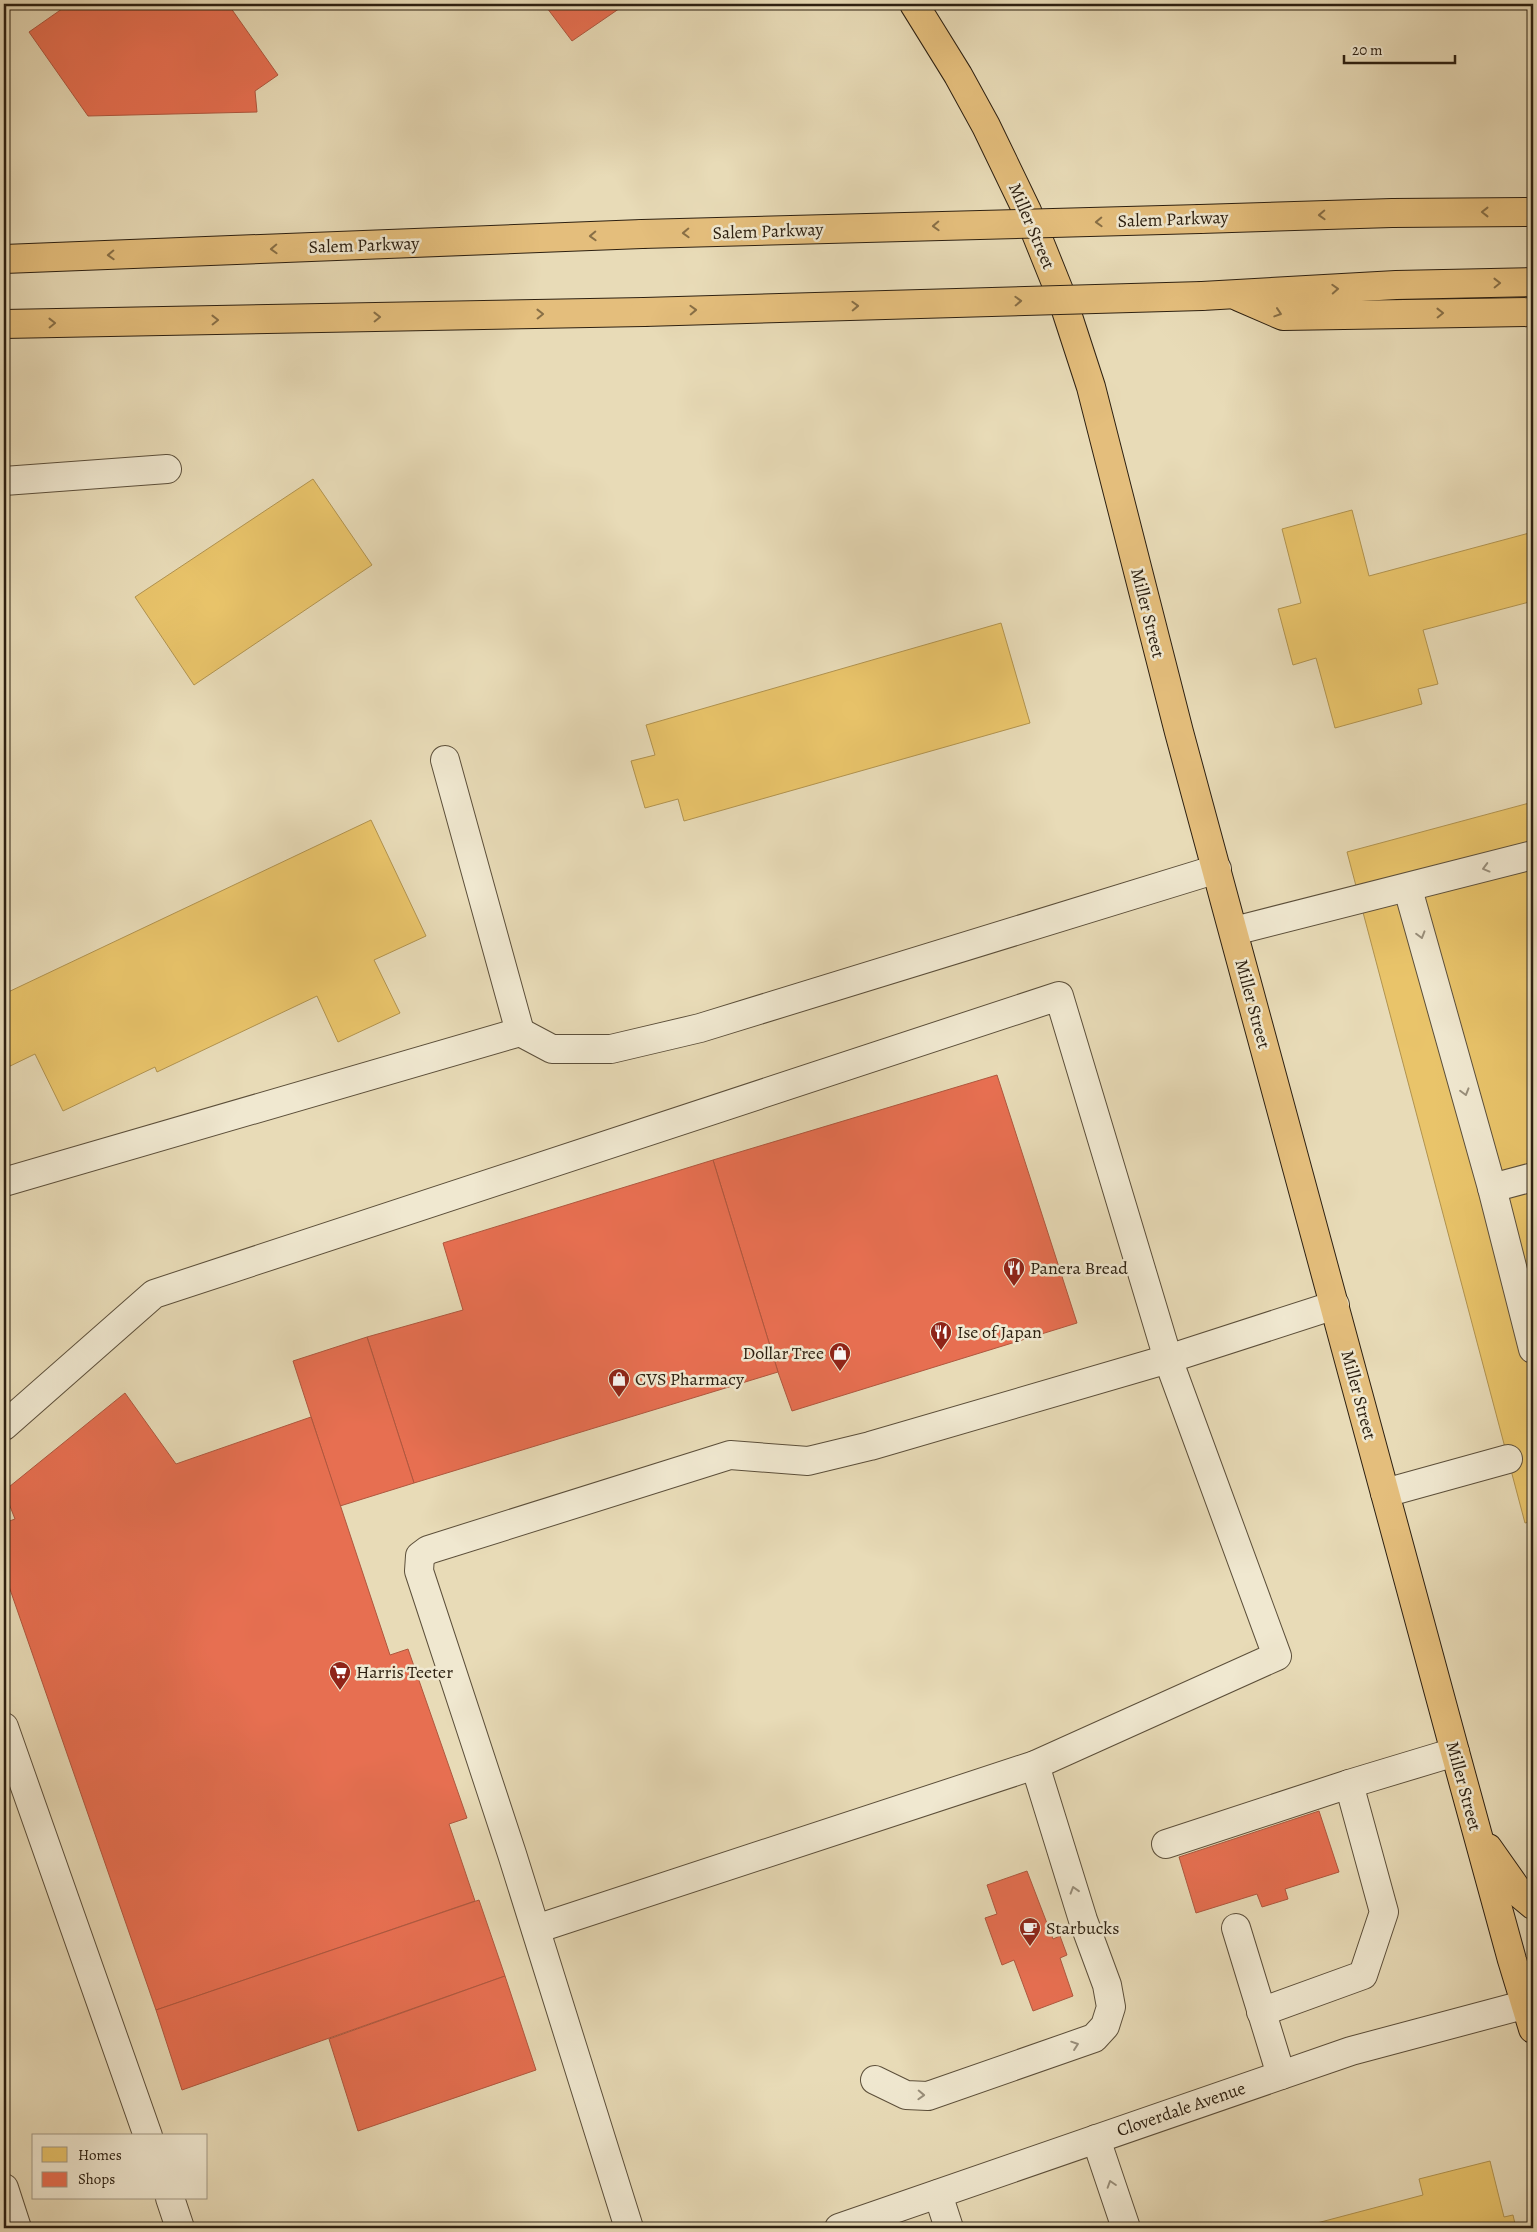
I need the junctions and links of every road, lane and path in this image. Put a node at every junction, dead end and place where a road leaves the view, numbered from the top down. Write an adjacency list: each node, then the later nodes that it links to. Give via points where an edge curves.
1 (914, 4): 12 (main road, Miller Street, via 986,126 1027,211 1062,298 1091,387 1150,625)
2 (1533, 212): 3 (main road, Salem Parkway, one-way to 3, bridge, via 642,234)
3 (4, 259)
4 (1533, 282): 5 (main road, one-way to 4, via 1396,285)
5 (1234, 295): 6 (main road, one-way to 6, via 1283,316); 7 (main road, one-way to 5, bridge, via 644,312)
6 (1533, 312)
7 (4, 324)
8 (167, 469): 9 (street)
9 (4, 481)
10 (445, 760): 15 (street)
11 (1533, 855): 13 (street, one-way to 13)
12 (1217, 869): 14 (main road, Miller Street); 15 (street, via 691,1030 611,1049 552,1049)
13 (1408, 888): 14 (street); 18 (street, one-way to 18)
14 (1234, 931): 19 (main road, Miller Street)
15 (520, 1032): 17 (street)
16 (1533, 1177): 18 (street)
17 (4, 1182)
18 (1492, 1188): 20 (street)
19 (1335, 1304): 21 (street); 24 (main road, Miller Street)
20 (1533, 1349)
21 (1168, 1360): 22 (street, via 1059,996 154,1294); 27 (street, via 1277,1656); 33 (street, via 808,1461 730,1455 428,1550 420,1556 419,1571)
22 (4, 1426)
23 (1508, 1459): 24 (street)
24 (1385, 1493): 26 (main road, Miller Street)
25 (4, 1727): 38 (street)
26 (1454, 1752): 28 (street); 29 (main road, Miller Street)
27 (1035, 1765): 33 (street); 37 (street, one-way to 27, via 906,2095 928,2096 1094,2038 1105,2026 1111,2007 1107,1985 1083,1920)
28 (1348, 1784): 30 (street); 35 (street, via 1384,1912 1363,1975)
29 (1477, 1831): 31 (main road, via 1521,1896); 34 (main road, Miller Street, via 1512,1960)
30 (1166, 1844)
31 (1533, 1905)
32 (1236, 1928): 35 (street)
33 (536, 1929): 43 (street)
34 (1532, 2009): 36 (street, Cloverdale Avenue, via 1352,2051)
35 (1261, 2012): 36 (street)
36 (1281, 2075): 39 (street, Cloverdale Avenue)
37 (875, 2080)
38 (147, 2134)
39 (1096, 2139): 40 (street, Cloverdale Avenue); 46 (street, one-way to 39)
40 (938, 2194): 44 (street, Cloverdale Avenue); 45 (street)
41 (171, 2200): 42 (street)
42 (180, 2228)
43 (629, 2228)
44 (839, 2228)
45 (949, 2228)
46 (1126, 2228)

